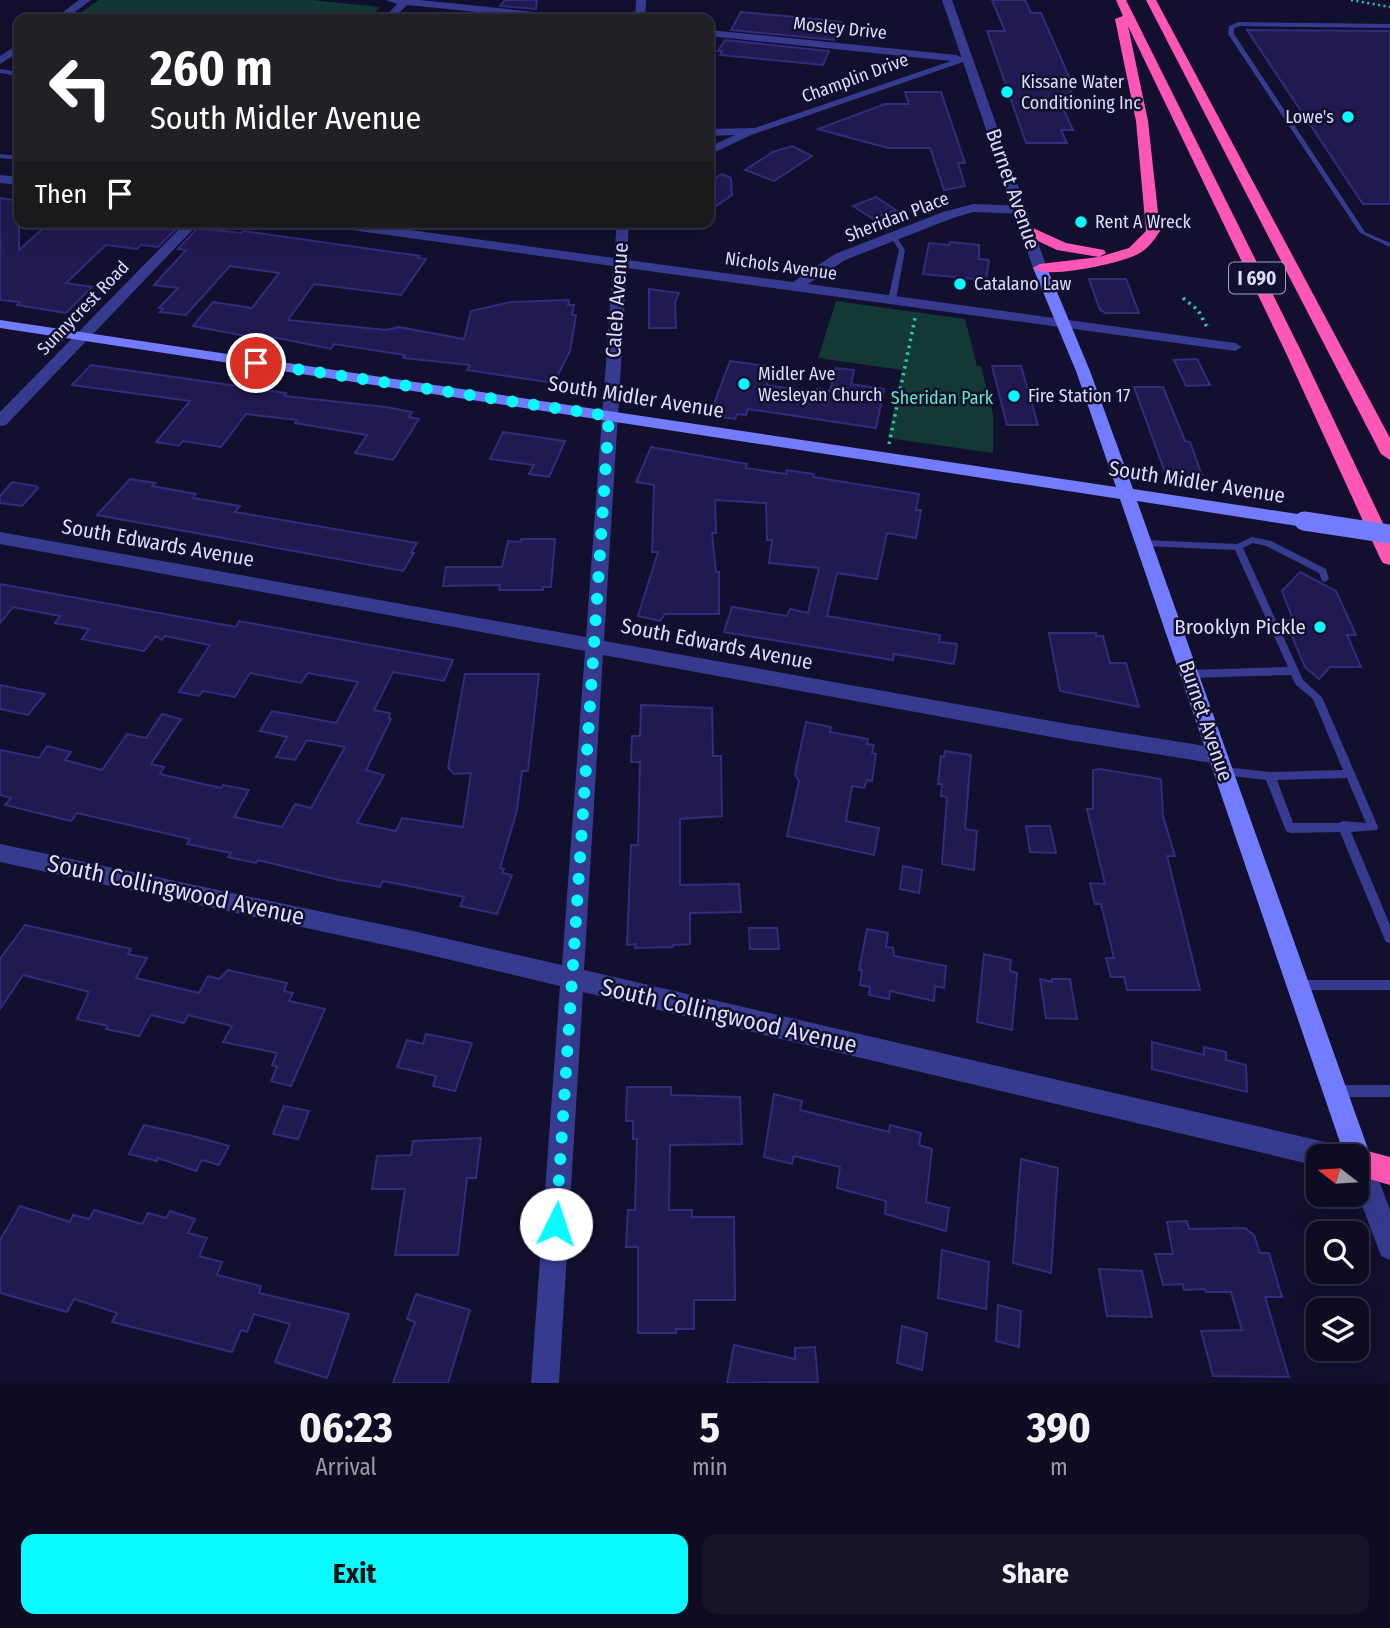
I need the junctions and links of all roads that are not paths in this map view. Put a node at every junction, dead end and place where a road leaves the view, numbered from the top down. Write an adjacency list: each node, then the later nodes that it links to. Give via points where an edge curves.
1 (86, 0): 7 (street)
2 (391, 0): 6 (street)
3 (947, 0): 12 (street, Burnet Avenue)
4 (1118, 0): 23 (highway, via 1142,121 1153,219 1149,239); 40 (highway, I 690, via 1293,351)
5 (1151, 0): 34 (highway, I 690)
6 (406, 1): 8 (street); 9 (street)
7 (66, 14)
8 (393, 14)
9 (527, 14)
10 (1390, 26): 22 (lane, via 1231,27 1231,34 1363,233)
11 (714, 34): 12 (street, Mosley Drive)
12 (967, 59): 13 (street, Champlin Drive); 16 (street, Burnet Avenue)
13 (756, 131): 14 (street, Champlin Drive); 15 (street, Champlin Drive)
14 (714, 132)
15 (714, 149)
16 (1022, 210): 20 (street, Burnet Avenue); 21 (street, Sheridan Place, via 973,208)
17 (188, 228): 30 (street, Sunnycrest Road)
18 (367, 228): 24 (street, Nichols Avenue)
19 (623, 228): 24 (street, Caleb Avenue)
20 (1028, 231): 23 (highway, via 1082,252); 25 (street, Burnet Avenue)
21 (892, 236): 26 (street, Sheridan Place, via 840,257); 27 (lane, via 902,250)
22 (1390, 245)
23 (1129, 254): 25 (highway)
24 (620, 262): 26 (street, Nichols Avenue); 32 (street, Caleb Avenue)
25 (1040, 268): 28 (main road, Burnet Avenue)
26 (794, 288): 27 (street, Nichols Avenue)
27 (892, 300): 28 (street, Nichols Avenue)
28 (1064, 323): 31 (street, Nichols Avenue); 35 (main road, Burnet Avenue)
29 (0, 324): 30 (main road, South Midler Avenue)
30 (81, 337): 32 (main road, South Midler Avenue); 33 (street, Sunnycrest Road)
31 (1234, 347)
32 (609, 416): 35 (main road, South Midler Avenue); 42 (street, Caleb Avenue)
33 (0, 421)
34 (1390, 454)
35 (1127, 494): 36 (main road, South Midler Avenue, bridge); 38 (main road, Burnet Avenue)
36 (1390, 534)
37 (0, 538): 42 (street, South Edwards Avenue)
38 (1144, 543): 39 (lane); 44 (main road, Burnet Avenue)
39 (1238, 547): 41 (lane, via 1252,540 1268,543 1323,571); 43 (lane)
40 (1390, 558)
41 (1325, 579)
42 (595, 644): 45 (street, South Edwards Avenue); 51 (street, Caleb Avenue)
43 (1294, 671): 44 (lane); 46 (lane, via 1299,682 1317,697)
44 (1190, 674): 45 (main road, Burnet Avenue)
45 (1221, 763): 47 (lane); 52 (main road, Burnet Avenue)
46 (1350, 774): 47 (lane); 48 (lane, via 1373,827)
47 (1270, 776): 48 (lane, via 1290,828)
48 (1343, 827): 50 (lane)
49 (0, 853): 51 (street, South Collingwood Avenue)
50 (1390, 938)
51 (572, 979): 57 (street, South Collingwood Avenue); 62 (street, Caleb Avenue)
52 (1298, 985): 53 (lane); 54 (main road, Burnet Avenue)
53 (1390, 985)
54 (1335, 1091): 55 (lane); 56 (main road, Burnet Avenue)
55 (1390, 1091)
56 (1347, 1144)
57 (1306, 1150)
58 (1369, 1165): 59 (highway)
59 (1390, 1171)
60 (1369, 1201): 61 (street, Burnet Avenue)
61 (1390, 1247)
62 (545, 1383)

